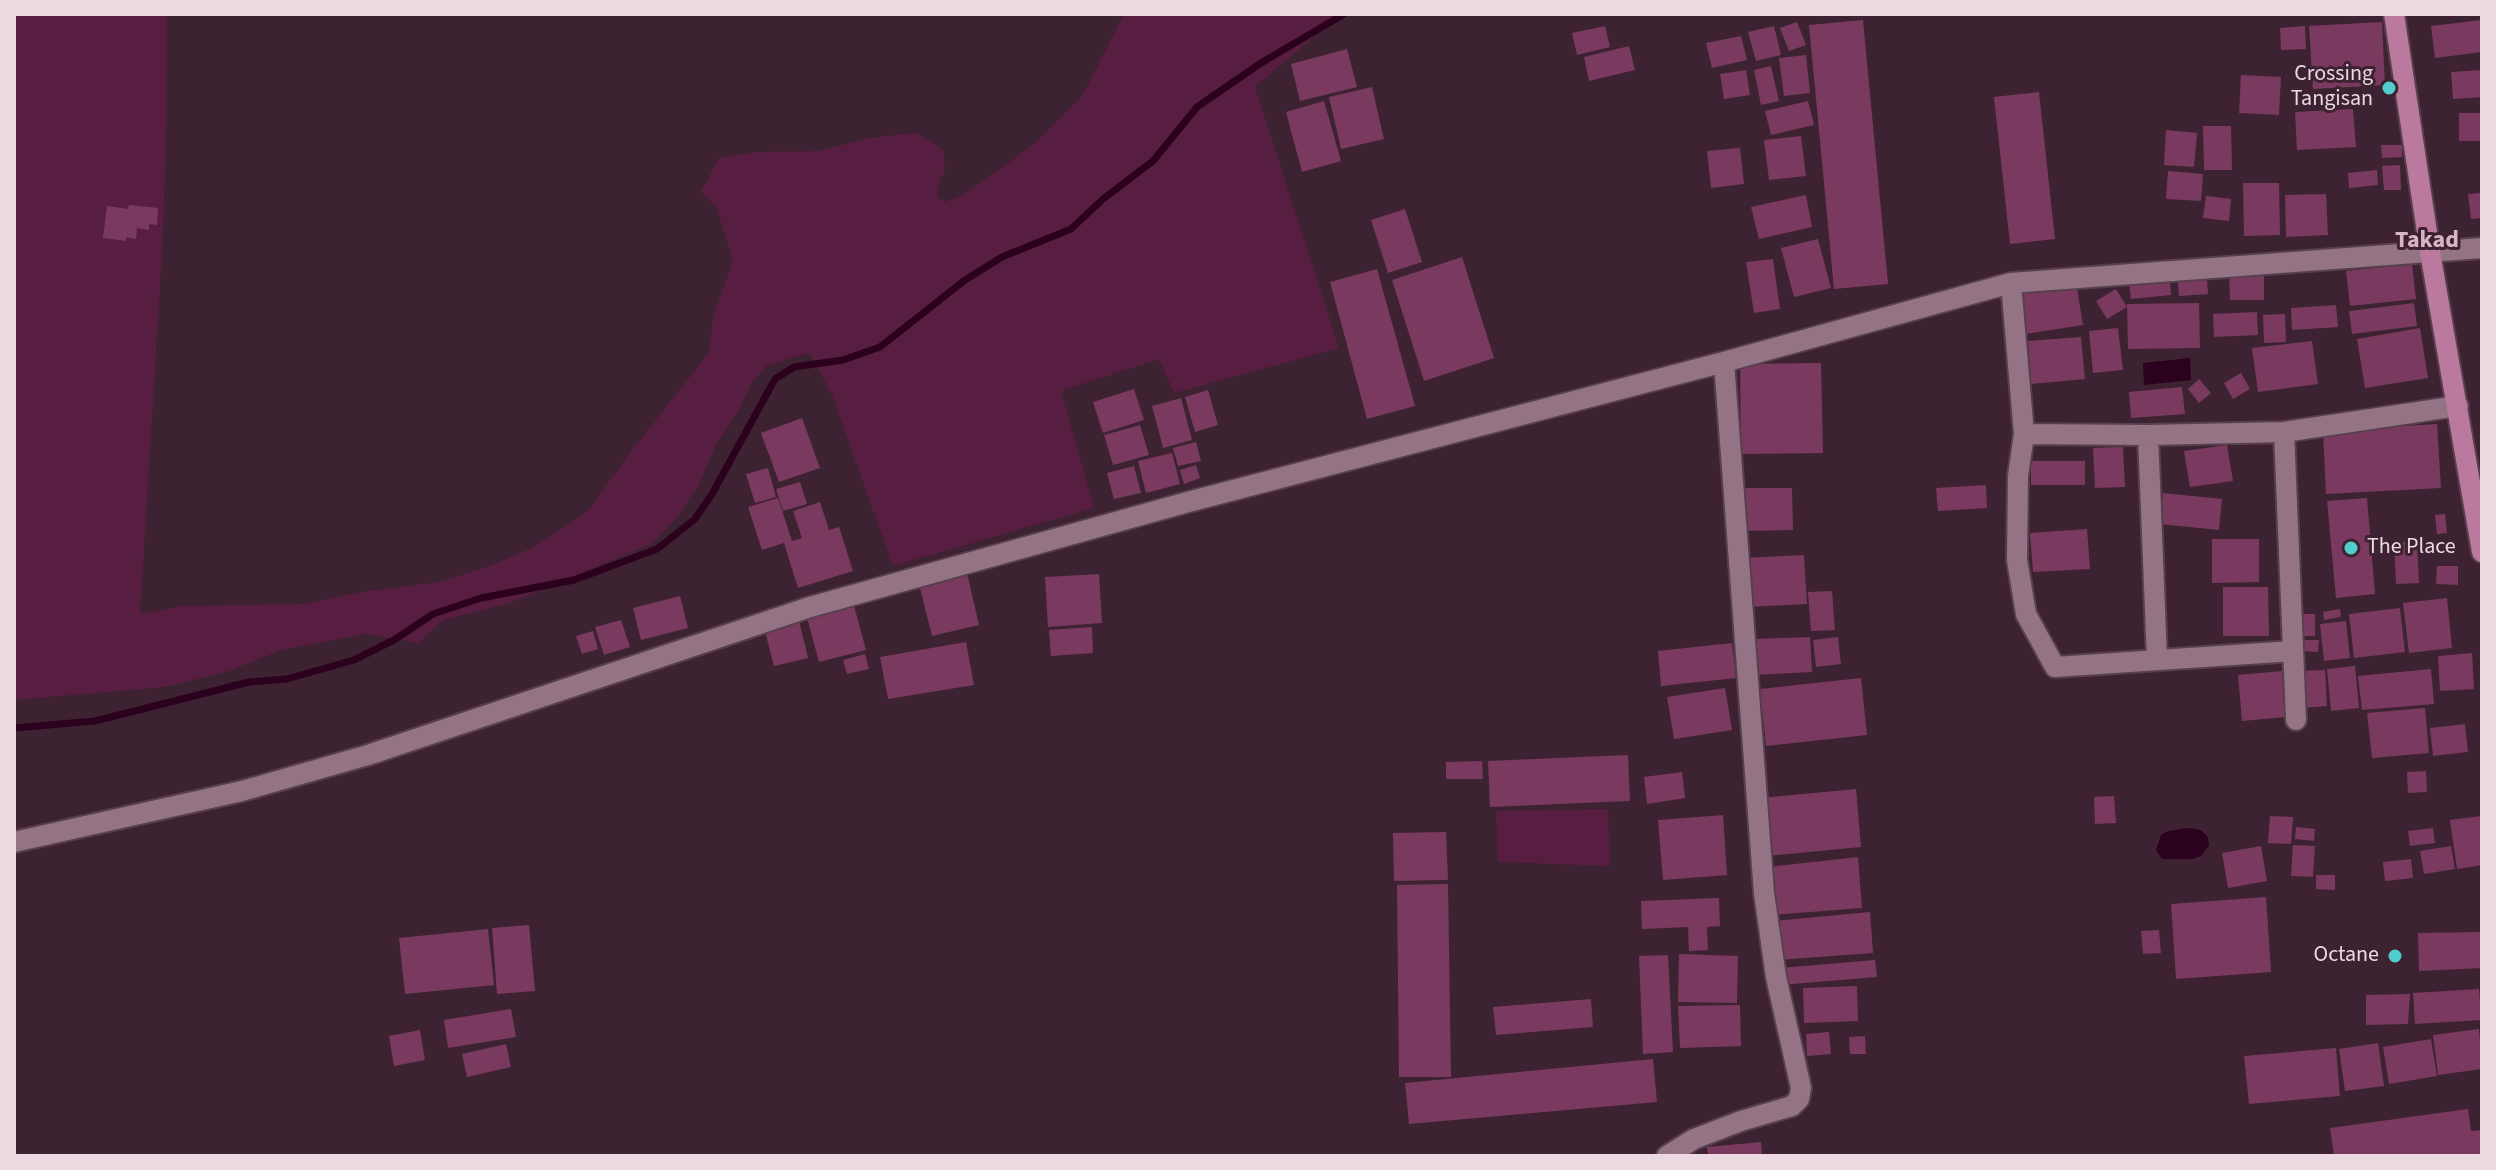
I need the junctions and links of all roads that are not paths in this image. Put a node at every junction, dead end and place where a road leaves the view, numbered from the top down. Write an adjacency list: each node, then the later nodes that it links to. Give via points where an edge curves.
1 (2394, 14): 3 (main road)
2 (2482, 248): 3 (street)
3 (2430, 252): 4 (street); 6 (main road)
4 (2011, 283): 5 (street); 8 (street)
5 (1724, 362): 14 (street, via 810,607 368,755 242,791); 15 (street, via 1764,893 1801,1088 1792,1106 1694,1139)
6 (2458, 406): 7 (street); 10 (main road)
7 (2284, 432): 9 (street); 11 (street)
8 (2024, 434): 9 (street); 12 (street, via 2017,560 2026,614 2055,667)
9 (2148, 435): 12 (street)
10 (2482, 552)
11 (2293, 651): 12 (street); 13 (street)
12 (2157, 660)
13 (2296, 720)
14 (14, 842)
15 (1667, 1156)

